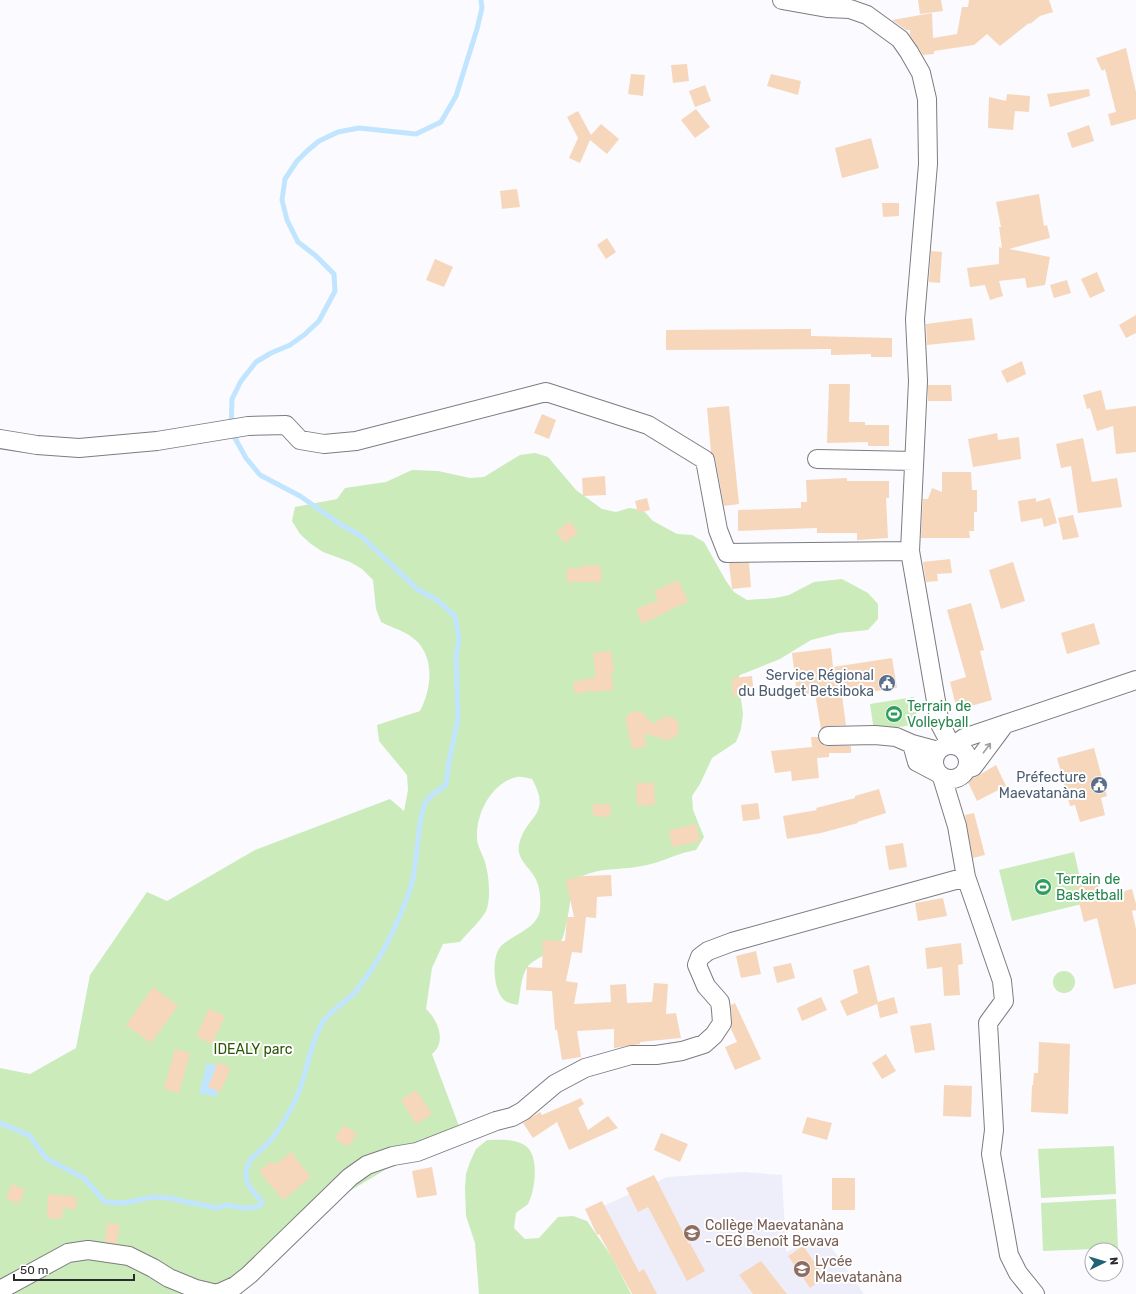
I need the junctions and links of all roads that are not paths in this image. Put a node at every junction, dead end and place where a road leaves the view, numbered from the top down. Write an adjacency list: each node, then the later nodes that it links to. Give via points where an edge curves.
1 (782, 0): 4 (street, via 827,8 850,9 866,15 900,40 921,73 927,99 928,164 915,319 918,381)
2 (0, 439): 5 (street, via 79,448 157,441 248,426 286,425 300,440 324,444 356,441 546,392 648,425 705,460 718,530 727,553)
3 (817, 459): 4 (street)
4 (914, 461): 5 (street)
5 (910, 551): 10 (street, via 940,724)
6 (1136, 680): 7 (street)
7 (1005, 724): 10 (street, via 964,738); 11 (street, one-way to 7, via 973,767)
8 (828, 736): 9 (street, via 896,737)
9 (912, 744): 10 (street); 11 (street, via 917,762)
10 (948, 747): 11 (street, via 934,762); 11 (street, via 964,751 968,756)
11 (952, 774): 12 (street, via 957,826)
12 (966, 876): 13 (street, via 708,951 700,957 697,965 706,986 720,1002 722,1023 704,1044 656,1055 631,1055 585,1068 555,1084 524,1111 512,1117 417,1152 393,1156 366,1165 350,1177 249,1275 235,1286 217,1294 169,1278 129,1256 88,1250 68,1254); 14 (street, via 1002,981 1004,1001 988,1023 994,1130 993,1161 1009,1255 1018,1273)
13 (0, 1290)
14 (1035, 1294)

